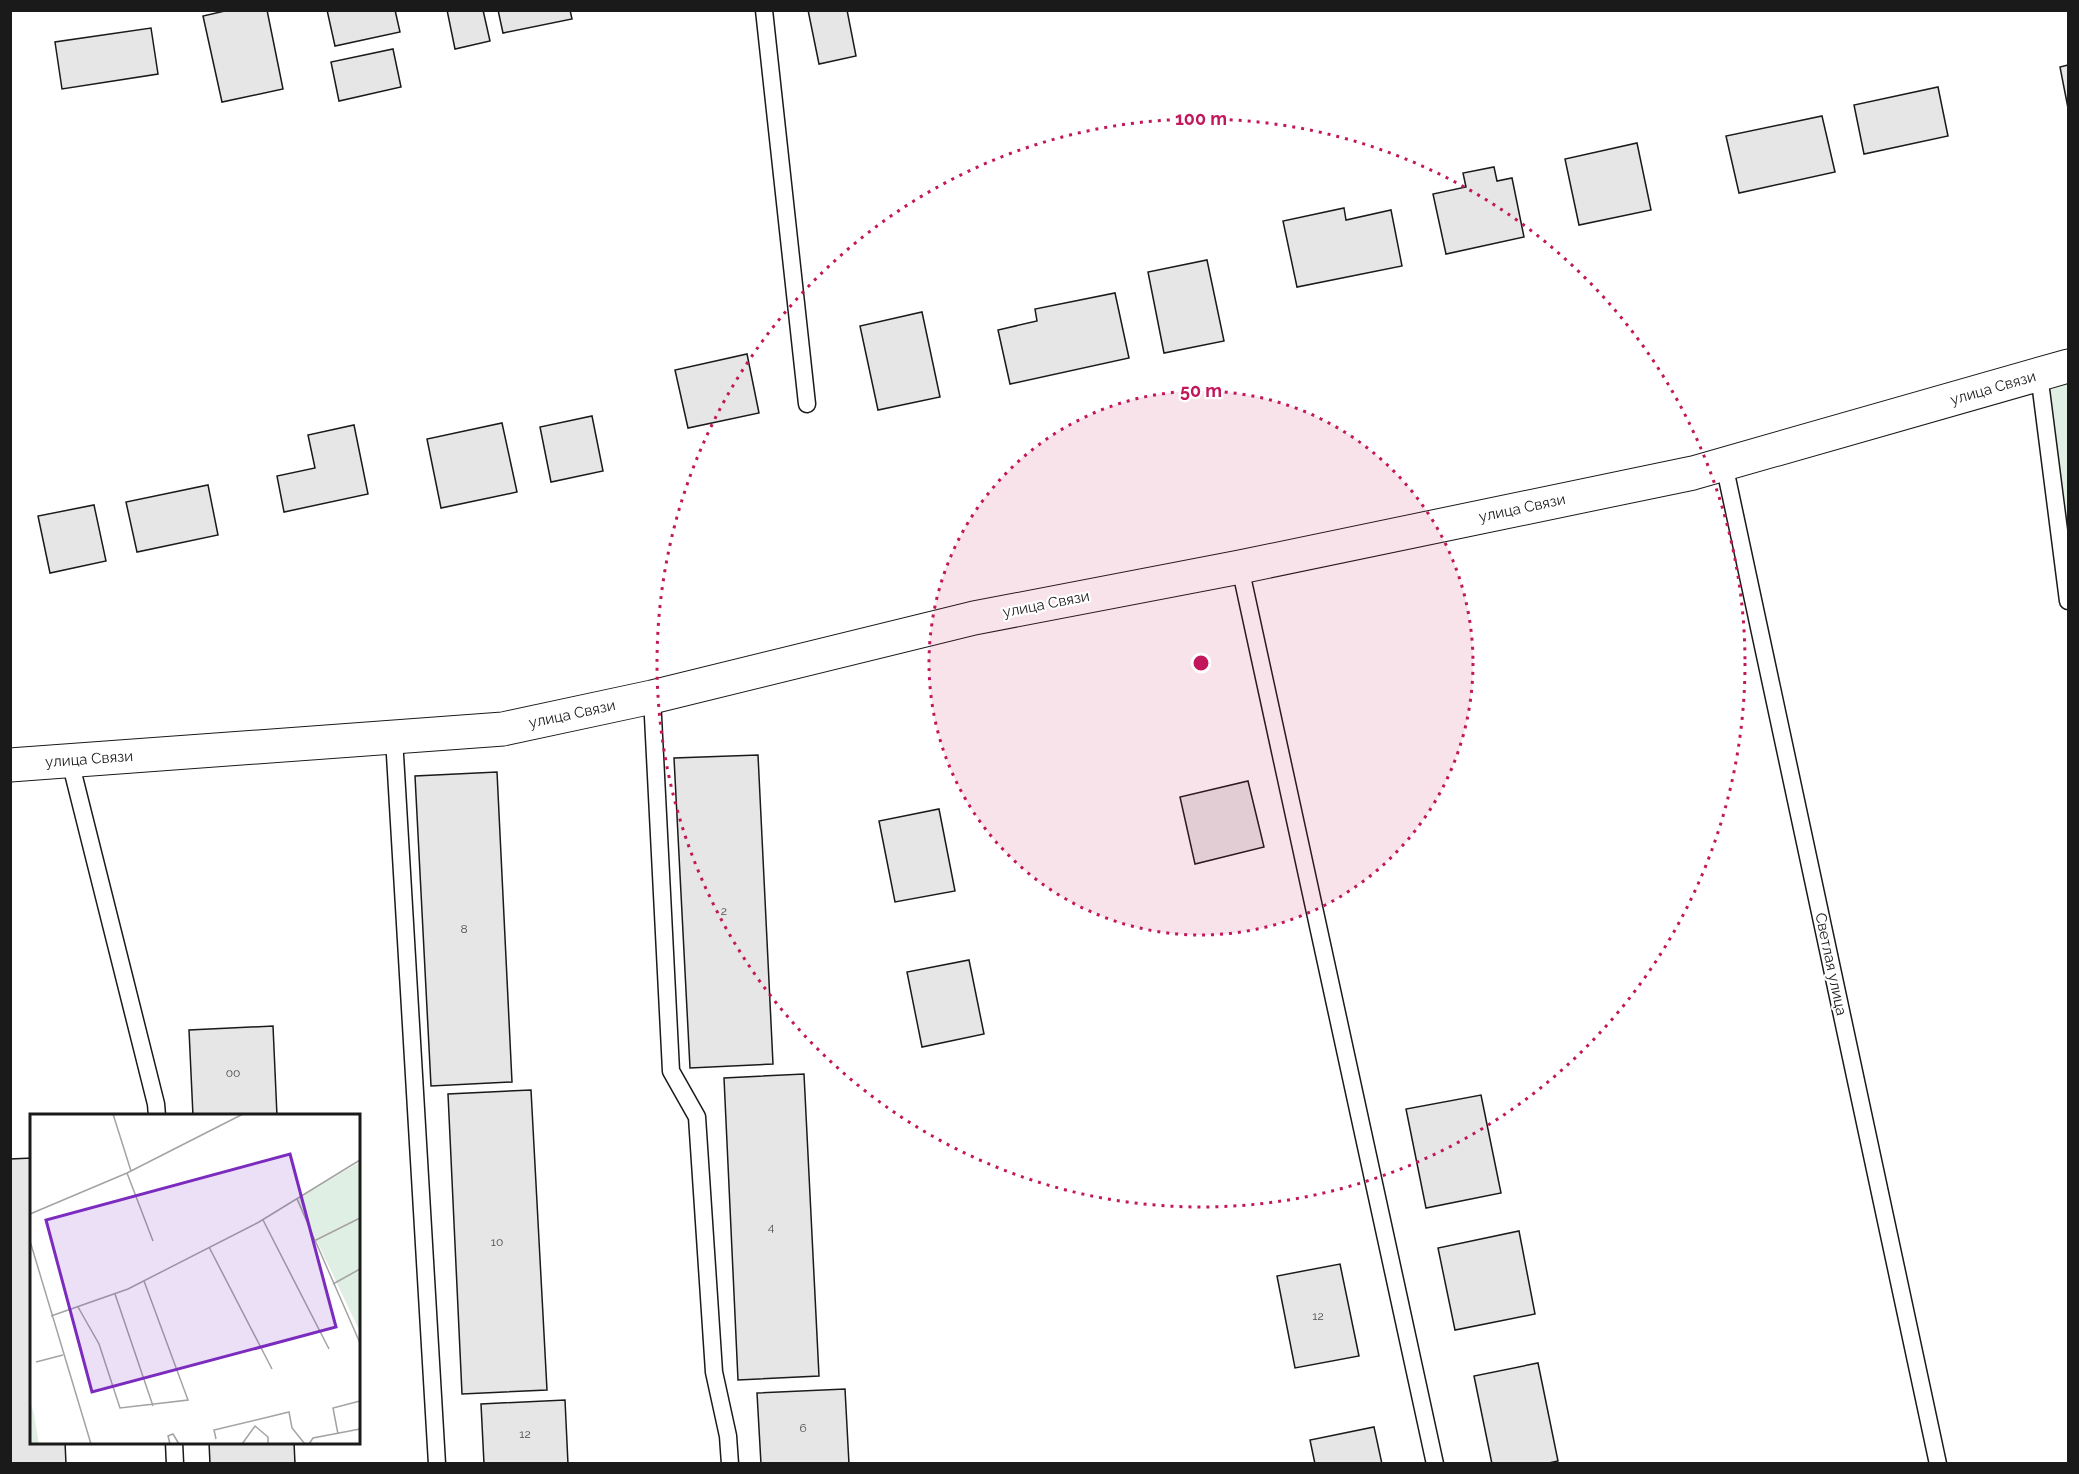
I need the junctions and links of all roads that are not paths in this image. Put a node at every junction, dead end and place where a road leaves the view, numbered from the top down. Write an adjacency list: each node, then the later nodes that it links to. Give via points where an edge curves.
1 (764, 10): 3 (lane)
2 (2054, 370): 4 (street, улица Связи); 6 (lane)
3 (807, 404)
4 (1724, 464): 5 (street, улица Связи); 17 (lane, Светлая улица)
5 (1240, 567): 7 (street, улица Связи, via 974,618); 16 (lane)
6 (2068, 601)
7 (652, 697): 8 (street, улица Связи, via 503,729); 15 (lane, via 671,1071 697,1117 714,1372)
8 (394, 738): 9 (street, улица Связи); 14 (lane)
9 (70, 760): 10 (street, улица Связи); 11 (lane)
10 (10, 765)
11 (157, 1114)
12 (174, 1444): 13 (lane)
13 (175, 1464)
14 (437, 1464)
15 (730, 1464)
16 (1435, 1464)
17 (1938, 1464)

